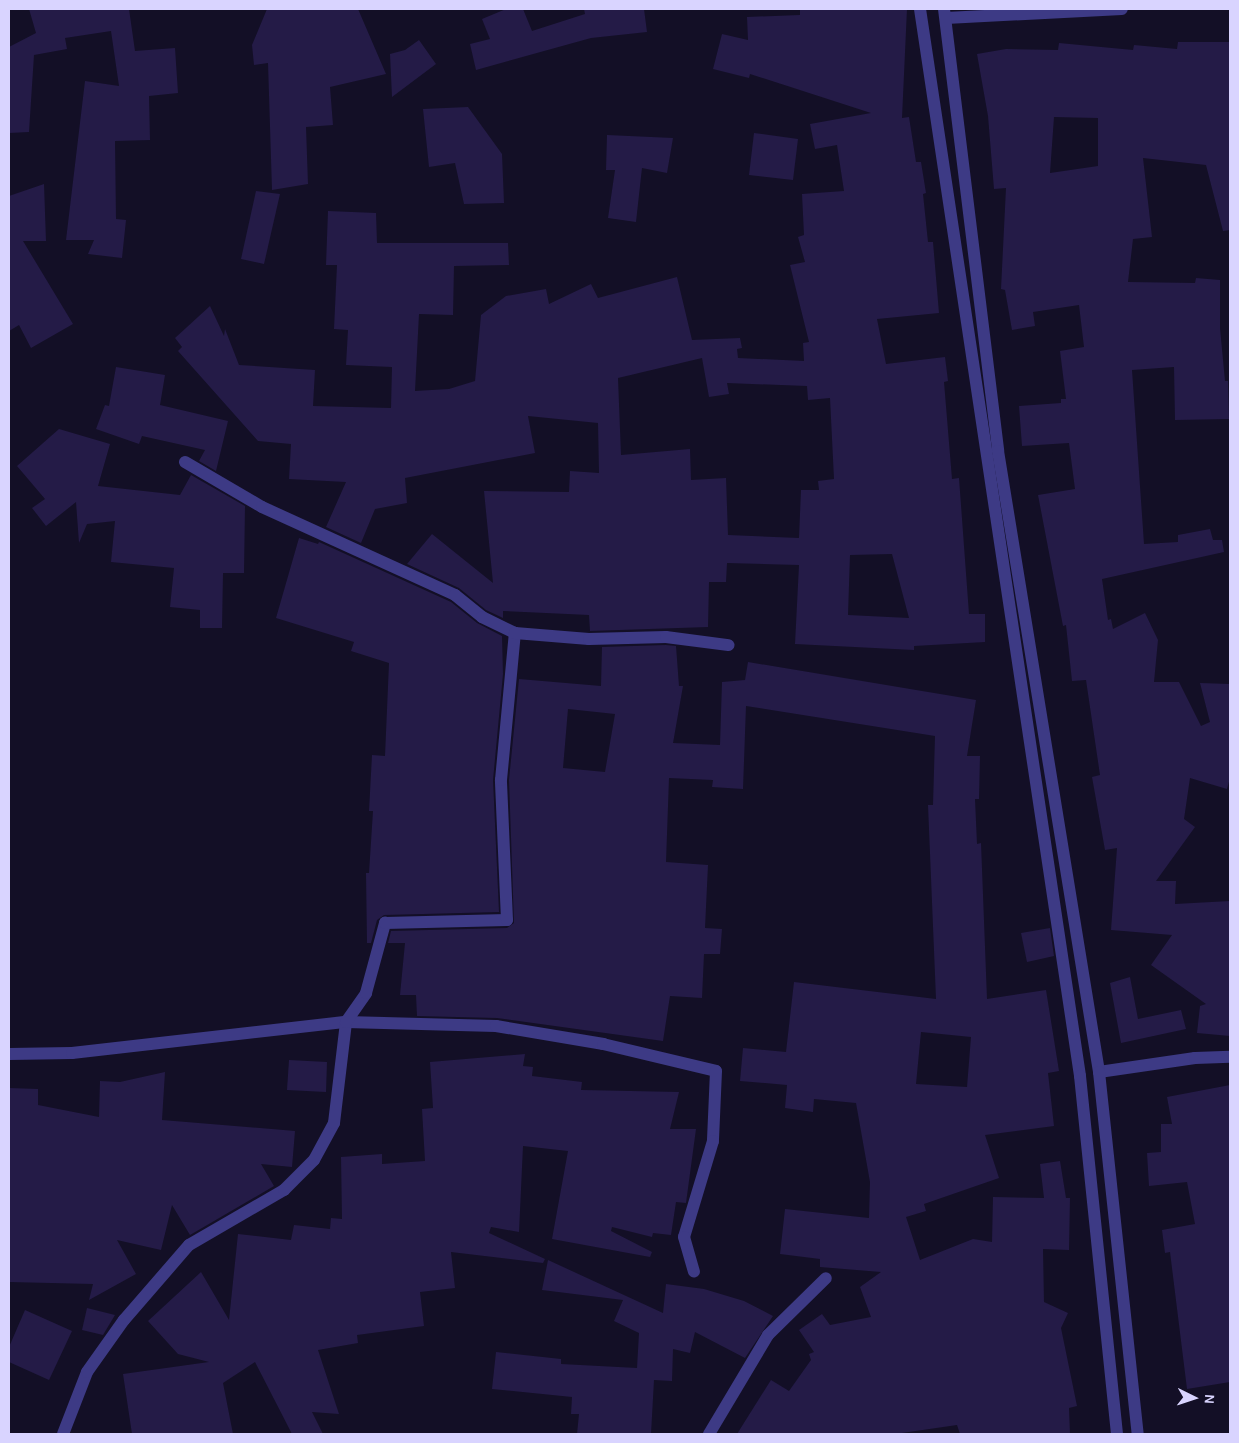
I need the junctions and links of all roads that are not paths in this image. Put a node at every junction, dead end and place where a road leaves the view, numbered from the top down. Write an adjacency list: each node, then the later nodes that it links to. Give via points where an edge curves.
1 (920, 9): 15 (street, via 1080,1076)
2 (1122, 9): 3 (street)
3 (945, 13): 10 (street, via 998,451)
4 (185, 462): 5 (street, via 262,507 455,595 482,617)
5 (515, 632): 6 (street, via 589,639 666,637); 7 (street, via 501,780 507,920 385,923 366,993)
6 (728, 645)
7 (346, 1022): 8 (street, via 72,1053); 11 (street, via 496,1026 603,1044 716,1071 713,1141 684,1238); 13 (street, via 334,1123 314,1160 284,1190 189,1245 124,1320 87,1372)
8 (9, 1054)
9 (1230, 1057): 10 (street, via 1195,1058)
10 (1099, 1072): 16 (street)
11 (694, 1272)
12 (826, 1278): 14 (street, via 768,1335)
13 (63, 1434)
14 (709, 1434)
15 (1117, 1434)
16 (1138, 1434)

